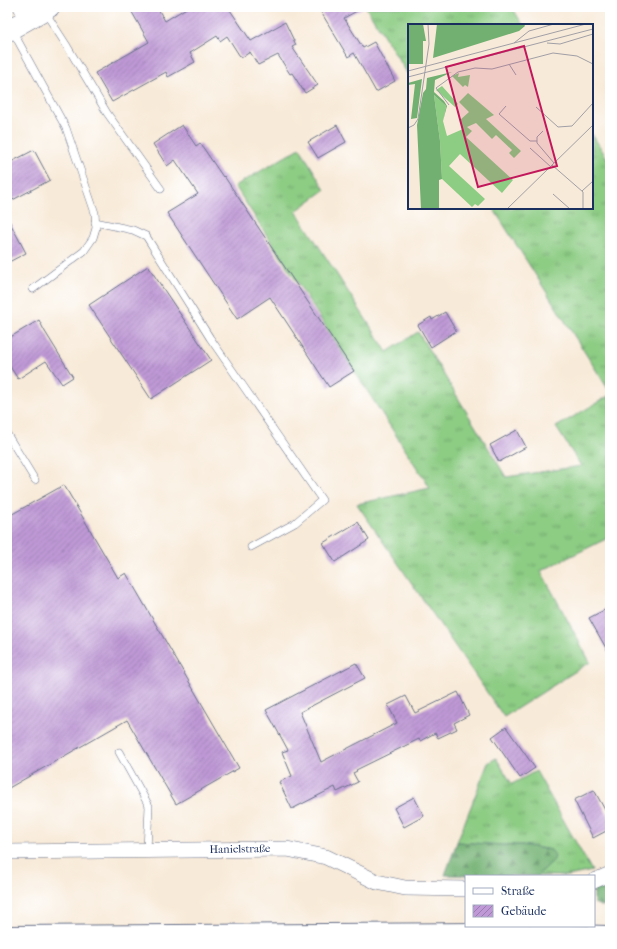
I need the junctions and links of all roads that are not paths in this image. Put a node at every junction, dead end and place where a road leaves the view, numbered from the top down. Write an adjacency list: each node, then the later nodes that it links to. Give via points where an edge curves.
1 (27, 17): 2 (lane, via 67,46 107,113); 3 (lane, via 95,213)
2 (161, 189)
3 (95, 222): 4 (lane, via 93,238 84,251); 7 (lane, via 133,230 146,236 210,338 322,500 295,524)
4 (33, 289)
5 (7, 434): 6 (lane)
6 (35, 480)
7 (252, 547)
8 (119, 752): 9 (lane, via 149,806)
9 (147, 850): 10 (street, Hanielstraße); 13 (street, Hanielstraße, via 286,849 326,857 377,882 405,888)
10 (7, 852)
11 (610, 874): 12 (street)
12 (595, 881)
13 (465, 888)
14 (7, 937): 15 (highway, via 478,934)
15 (610, 937)

